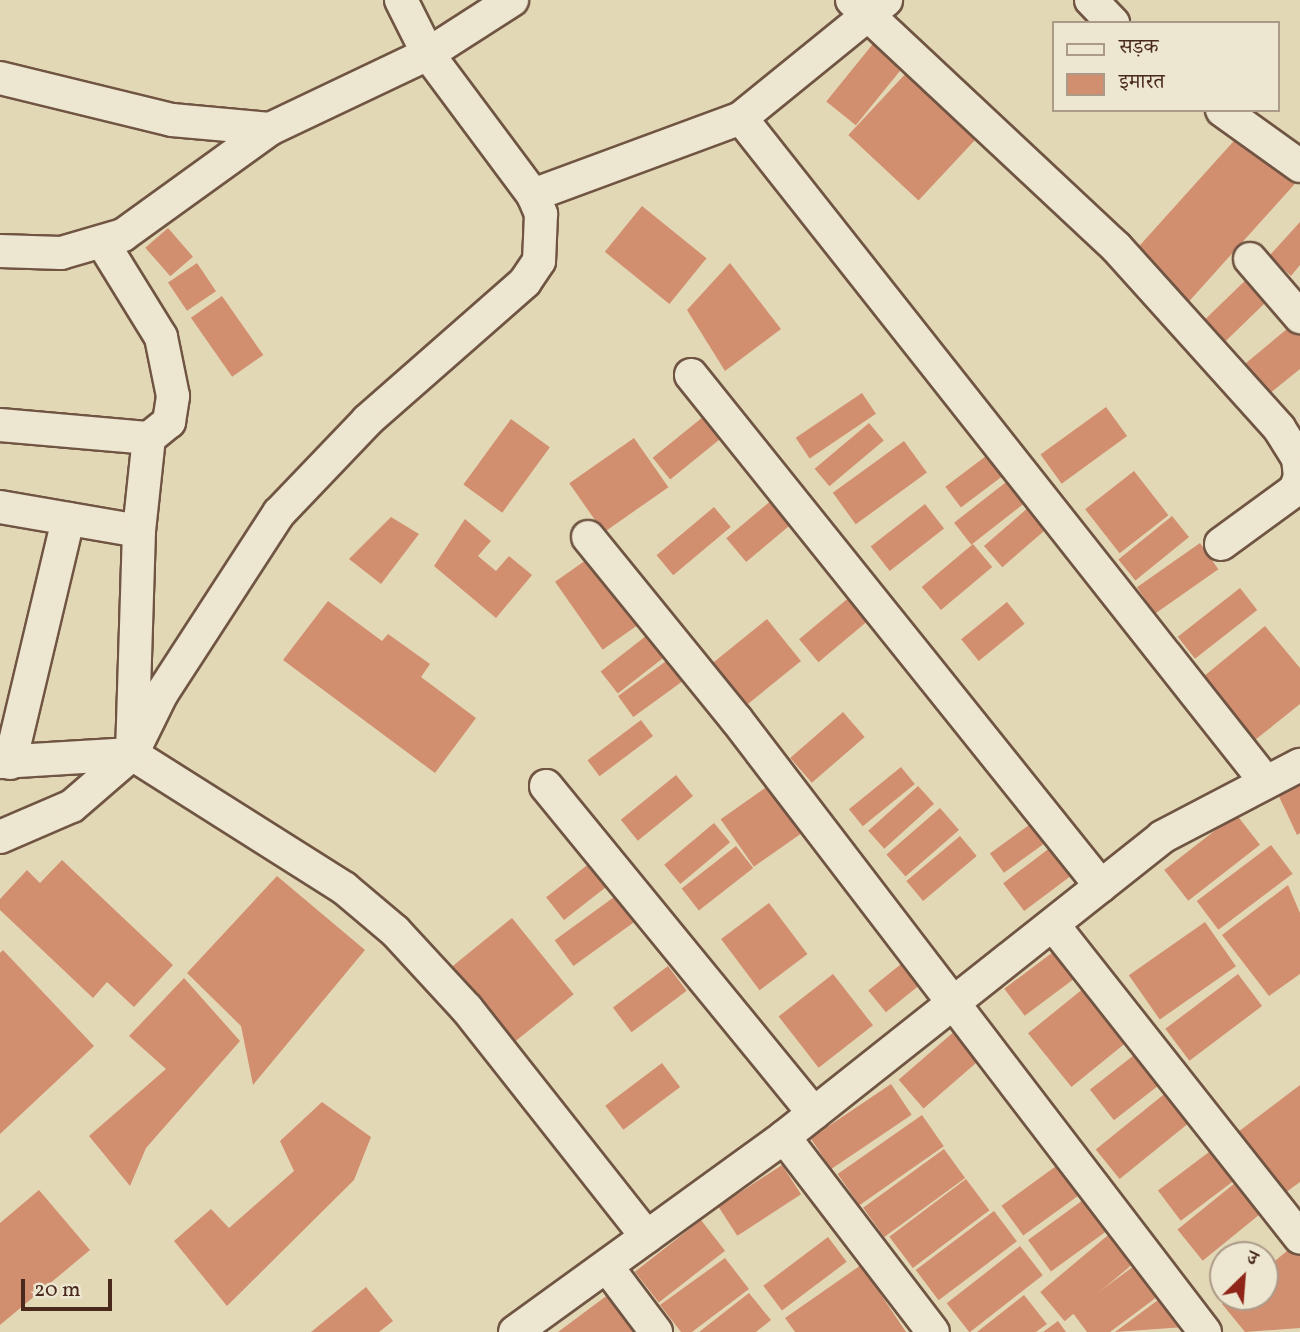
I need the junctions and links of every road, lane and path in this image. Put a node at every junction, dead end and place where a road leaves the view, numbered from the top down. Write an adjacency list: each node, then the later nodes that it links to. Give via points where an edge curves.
1 (401, 0): 6 (street)
2 (512, 0): 6 (street)
3 (1091, 0): 5 (street)
4 (868, 6): 9 (street); 20 (street, via 1116,247 1279,428 1298,458)
5 (1111, 21)
6 (428, 54): 10 (street); 12 (street)
7 (0, 78): 10 (street, via 172,120)
8 (1225, 112): 11 (street)
9 (741, 118): 12 (street); 29 (street)
10 (270, 129): 13 (street, via 151,220)
11 (1300, 166)
12 (533, 195): 26 (street, via 543,233 539,261 525,282 367,421 279,513 162,693)
13 (103, 243): 14 (street, via 61,253); 19 (street, via 160,337 169,365 169,422)
14 (0, 251)
15 (1250, 260): 16 (street)
16 (1300, 317)
17 (691, 375): 32 (street)
18 (0, 425): 19 (street)
19 (149, 438): 23 (street)
20 (1300, 476): 25 (street, via 1295,490)
21 (0, 507): 22 (street)
22 (68, 519): 23 (street); 27 (street)
23 (138, 531): 26 (street)
24 (588, 537): 34 (street)
25 (1221, 544)
26 (132, 754): 27 (street); 31 (street, via 72,806); 37 (street, via 344,888 395,931 467,1009)
27 (5, 762)
28 (1300, 765): 29 (street)
29 (1265, 781): 32 (street, via 1162,837)
30 (546, 786): 35 (street)
31 (0, 837)
32 (1101, 886): 33 (street)
33 (1054, 926): 34 (street); 38 (street)
34 (955, 1002): 35 (street); 43 (street)
35 (814, 1113): 36 (street)
36 (784, 1137): 37 (street); 42 (street)
37 (647, 1237): 39 (street)
38 (1300, 1238)
39 (608, 1268): 40 (street); 41 (street)
40 (515, 1332)
41 (656, 1332)
42 (933, 1332)
43 (1205, 1332)

